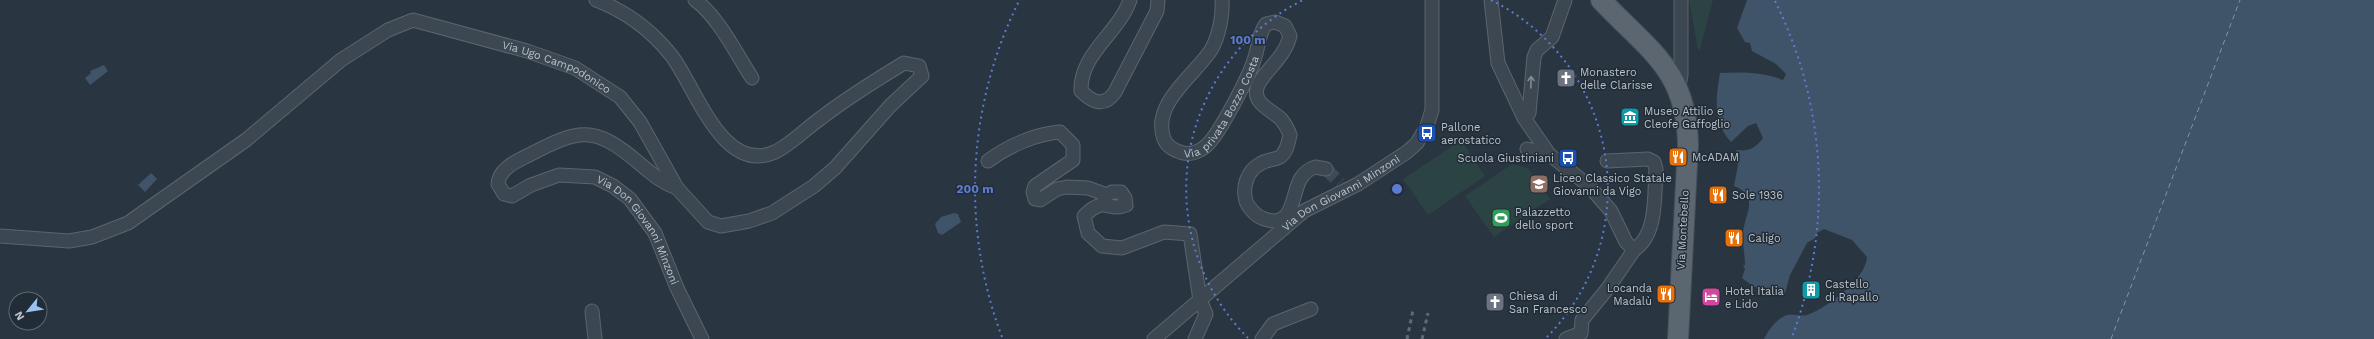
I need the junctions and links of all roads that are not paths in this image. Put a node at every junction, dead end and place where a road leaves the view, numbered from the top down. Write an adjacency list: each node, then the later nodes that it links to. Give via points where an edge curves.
1 (596, 0): 19 (street, via 616,8 640,24 671,55 706,115 730,145 750,156 763,157 777,152 844,100 904,63 919,66 922,76 890,106 835,168 814,186 772,214 721,226 708,222)
2 (695, 0): 11 (street, via 716,24)
3 (1130, 0): 4 (street, via 1087,63 1081,79 1081,91 1091,101 1101,102 1110,99 1115,92 1158,11)
4 (1158, 0)
5 (1222, 0): 18 (street, Via privata Bozzo Costa, via 1221,22 1211,49 1163,114 1161,129 1165,142 1175,151 1187,154 1199,152 1207,145 1215,136 1245,80 1255,57 1259,32 1266,24 1275,22 1285,26 1290,36 1279,57 1260,83 1257,99 1280,119 1290,135 1286,150 1280,156 1260,163 1252,170 1244,194 1247,204 1259,217 1269,221 1282,219 1290,210 1296,198 1297,186 1307,170 1315,166)
6 (1432, 0): 22 (street, Via Don Giovanni Minzoni, via 1432,110 1417,143 1377,173 1343,186 1304,211)
7 (1491, 0): 13 (street, via 1498,63)
8 (1565, 0): 13 (street, one-way to 8, via 1529,113 1534,56 1552,37)
9 (1601, 0): 12 (main road, Via Montebello, via 1657,55)
10 (1681, 0): 12 (street, via 1681,75)
11 (752, 78)
12 (1678, 92): 26 (main road, Via Montebello, via 1688,123)
13 (1524, 118): 15 (street)
14 (1527, 149): 15 (street)
15 (1549, 154): 21 (street, via 1589,186 1611,211 1626,242)
16 (988, 161): 22 (street, via 1006,148 1060,132 1073,145 1073,160 1035,186 1035,199 1040,200 1056,189 1067,187 1088,188 1107,195 1121,192 1126,205 1095,206 1084,216 1088,233 1102,246 1122,248 1164,232 1190,234)
17 (1607, 161): 21 (street, via 1648,159 1654,162 1656,169 1649,234 1642,245)
18 (1326, 170)
19 (677, 188): 20 (street, Via Ugo Campodonico, via 640,122 620,97 575,68 527,51 413,20 388,30 341,60 246,140 128,223 92,237 69,241); 28 (street, Via Don Giovanni Minzoni, via 666,184 625,151 598,135 574,135 546,146 504,170 498,184 504,194 512,196 531,185 558,175 595,177 613,186 630,199 655,232 677,288)
20 (0, 236)
21 (1634, 250): 25 (street, via 1582,320)
22 (1200, 300): 29 (street, Via Don Giovanni Minzoni); 30 (street, via 1206,314)
23 (1311, 309): 31 (street, via 1273,324)
24 (592, 311): 27 (street)
25 (1584, 336): 32 (street)
26 (1679, 338)
27 (595, 339)
28 (702, 339)
29 (1154, 339)
30 (1195, 339)
31 (1262, 339)
32 (1566, 339)

